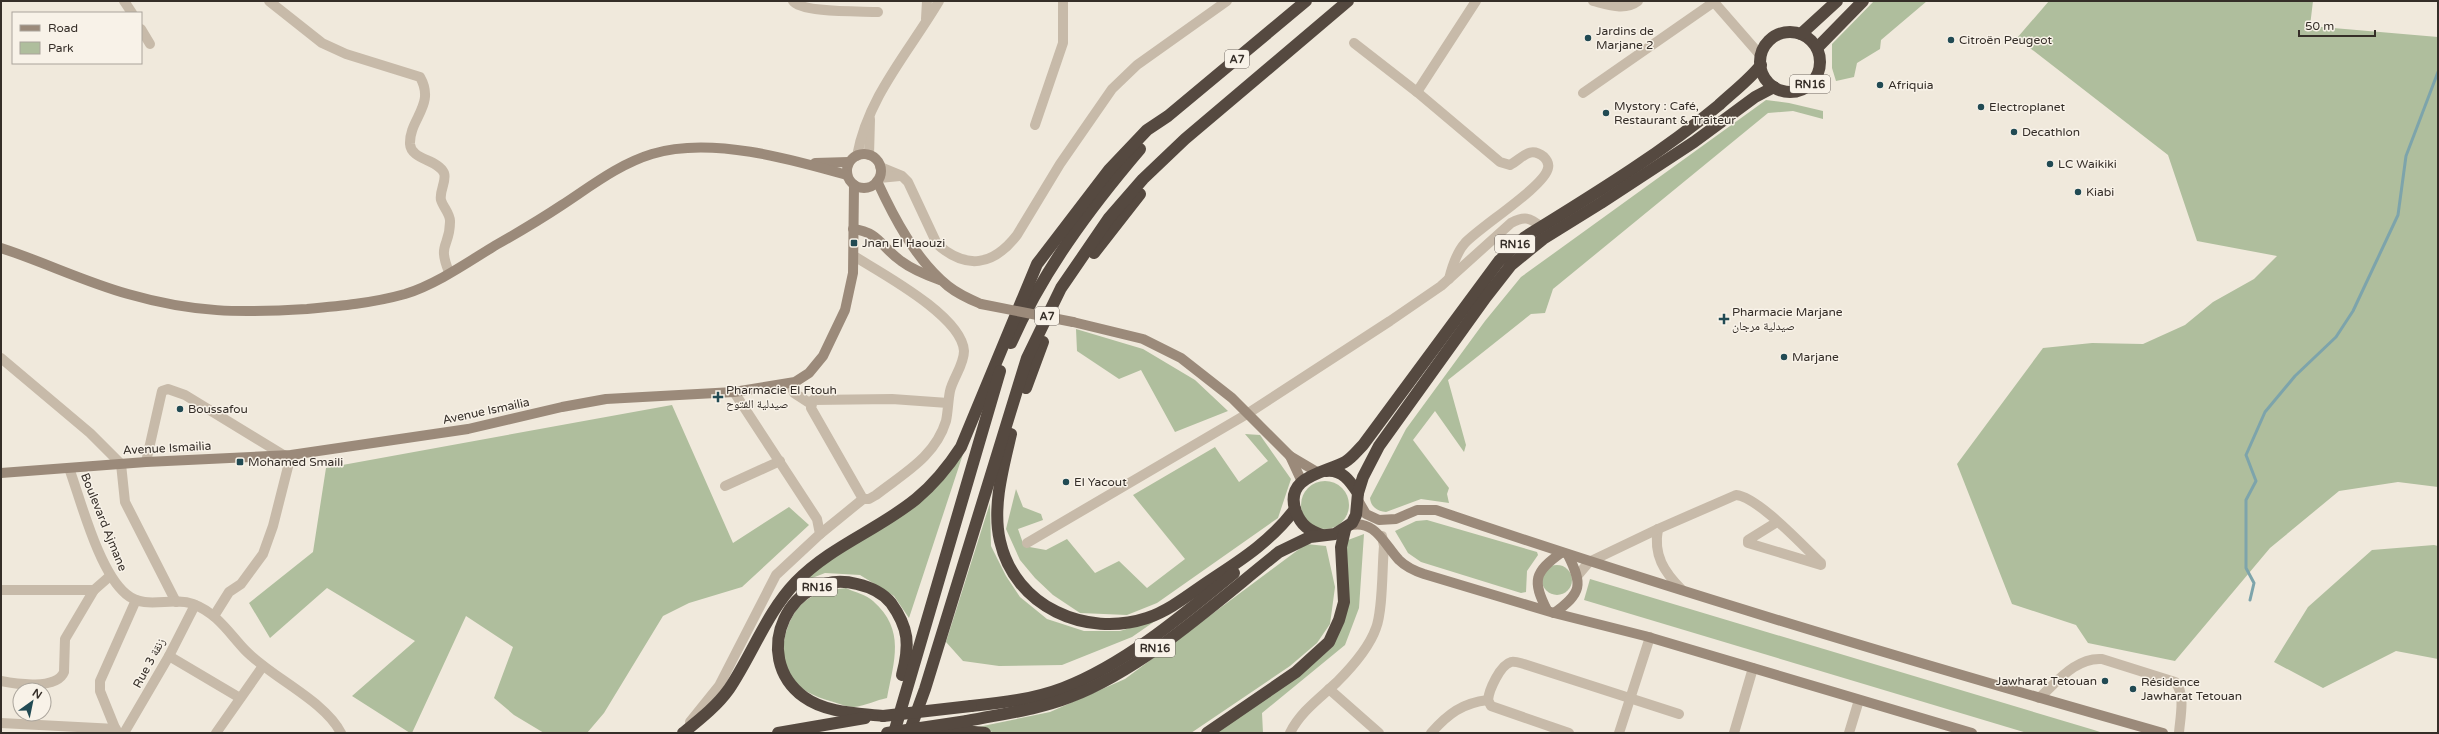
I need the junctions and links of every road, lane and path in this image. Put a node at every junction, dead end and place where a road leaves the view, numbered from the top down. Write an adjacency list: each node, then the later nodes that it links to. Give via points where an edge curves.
1 (124, 1): 16 (street)
2 (269, 1): 47 (street, via 322,43 346,54 420,77 423,83 424,106 410,136 410,145 415,153 441,169 444,174 441,199 451,221 442,257)
3 (793, 1): 17 (street, via 798,6 811,8)
4 (927, 1): 18 (street)
5 (939, 1): 18 (street)
6 (1063, 1): 30 (street, via 1063,43)
7 (1227, 1): 37 (street, via 1122,78 1060,164 1017,235 992,258 972,262 960,260 936,244 911,189)
8 (1306, 1): 28 (highway, A7)
9 (1348, 1): 31 (highway, A7)
10 (1476, 1): 26 (street)
11 (1593, 1): 12 (street, via 1622,7)
12 (1638, 1)
13 (1837, 1): 20 (highway)
14 (1863, 1): 23 (highway)
15 (1714, 2): 24 (street); 27 (street)
16 (131, 12)
17 (878, 12)
18 (926, 20): 29 (street, via 888,78)
19 (142, 31): 21 (street)
20 (1801, 34): 23 (highway); 24 (highway, RN16, via 1779,34 1767,43)
21 (150, 44)
22 (1354, 44): 26 (street)
23 (1817, 48): 25 (highway, RN16, via 1820,67 1809,85 1791,92)
24 (1761, 61): 25 (highway, RN16, via 1767,81); 43 (highway, RN16, via 1753,75 1702,119 1667,145)
25 (1774, 87): 66 (highway, RN16, via 1755,97 1694,142 1543,239 1511,265 1379,446 1368,466)
26 (1417, 92): 49 (street, via 1504,164 1510,165 1527,153 1534,152 1546,159 1549,165 1546,174 1526,194 1466,242)
27 (1583, 93)
28 (1168, 116): 110 (highway, via 1147,130 1109,170 1037,264 961,447 943,474 915,500 821,558 795,583 768,621 728,691 703,718); 113 (highway, A7, via 1080,222 1045,275 1012,341 997,380)
29 (870, 117): 32 (street); 33 (street)
30 (1035, 125)
31 (1185, 139): 72 (highway, via 1110,232 1062,297 1013,422 1002,472 997,516 1000,542 1010,568 1028,593 1051,611 1069,619 1097,624 1121,624 1148,617 1181,600); 97 (highway, A7, via 1143,179 1109,218 1061,288 1031,351 986,485)
32 (870, 155): 33 (street); 35 (street)
33 (853, 159): 34 (street); 36 (street)
34 (806, 163): 36 (street); 47 (street, via 719,149 672,150 652,154 616,169 542,218)
35 (880, 167): 37 (street); 38 (street)
36 (847, 175): 39 (street)
37 (902, 176): 38 (street)
38 (878, 180): 40 (street); 41 (street)
39 (854, 185): 40 (street); 42 (street, Avenue Ismailia)
40 (867, 188): 41 (street); 42 (street, Avenue Ismailia)
41 (889, 208): 48 (street, via 918,253)
42 (854, 219): 44 (street, Avenue Ismailia)
43 (1541, 227): 49 (street, via 1532,219 1524,217 1517,220 1496,235); 62 (highway, RN16, via 1518,242 1499,261 1363,445 1345,462)
44 (853, 229): 46 (street, Avenue Ismailia); 48 (street, via 866,231 877,237 900,260 924,274)
45 (1, 248): 47 (street, via 126,294 183,307 242,313 377,301 408,293)
46 (854, 256): 51 (street, Avenue Ismailia, via 851,290 845,310 823,356 809,373); 53 (street, via 926,302 955,332 964,352)
47 (449, 272)
48 (942, 280): 55 (street, bridge, via 957,292 981,304 1143,339 1167,350 1210,379)
49 (1448, 280): 55 (street)
50 (1, 358): 60 (street, via 90,433)
51 (790, 383): 52 (street, Avenue Ismailia); 54 (street, via 794,394)
52 (734, 392): 56 (street, Avenue Ismailia, via 606,399 468,429); 58 (street)
53 (948, 403): 54 (street, via 892,399 815,399); 67 (street, via 942,431 922,461 869,499)
54 (811, 404): 67 (street)
55 (1247, 414): 57 (street); 76 (street)
56 (288, 455): 59 (street, Avenue Ismailia); 59 (street, via 185,396 168,389 162,391 158,401); 90 (street, via 271,532 263,554 241,584 229,592)
57 (1290, 456): 62 (street); 64 (street)
58 (780, 461): 65 (street); 73 (street, via 817,519)
59 (146, 462): 60 (street, Avenue Ismailia)
60 (121, 464): 61 (street, Avenue Ismailia); 87 (street, via 125,502)
61 (68, 468): 63 (street, Avenue Ismailia); 82 (street, Boulevard Ajmane)
62 (1318, 471): 64 (highway, RN16); 66 (highway, via 1330,470 1340,473 1349,480)
63 (1, 473)
64 (1302, 482): 68 (highway, RN16, via 1295,497)
65 (724, 486)
66 (1359, 498): 70 (highway, RN16, via 1356,515); 77 (street, via 1366,514 1379,520 1396,519 1417,510 1436,510)
67 (863, 499): 73 (street)
68 (1295, 509): 72 (highway, RN16); 74 (highway, via 1305,526)
69 (1777, 522): 69 (street, via 1748,540 1748,543 1822,565); 71 (street, via 1750,499 1736,495)
70 (1347, 528): 74 (highway, RN16, via 1335,534); 75 (street, via 1361,524); 116 (highway, RN16, via 1341,547 1344,602 1340,620 1331,640 1296,672)
71 (1658, 529): 79 (street); 85 (street, via 1655,543 1657,554 1668,576)
72 (1278, 531): 104 (highway, RN16, bridge, via 1259,553 1153,637 1087,677 1042,694 971,706)
73 (820, 534): 110 (street, via 776,575 719,686)
74 (1322, 535): 106 (highway, RN16, bridge, via 1303,540 1279,552 1150,652 1106,680 1048,705)
75 (1381, 535): 78 (street); 80 (street, via 1384,546)
76 (1027, 543)
77 (1564, 554): 79 (street); 81 (street); 89 (street, via 1544,565 1538,575 1537,591)
78 (1400, 561): 80 (street, via 1392,560); 89 (street, via 1405,566 1424,574)
79 (1589, 562): 81 (street); 85 (street)
80 (1382, 569): 96 (street, via 1377,627 1357,660)
81 (1578, 575): 89 (street, via 1578,586 1574,596)
82 (110, 576): 84 (street); 86 (street, Boulevard Ajmane, via 126,594)
83 (5, 590): 84 (street)
84 (94, 590): 95 (street, via 65,639 64,672 61,677 54,681 31,684)
85 (1682, 590): 99 (street)
86 (136, 600): 87 (street, via 147,603); 107 (street, via 100,681 100,691)
87 (176, 602): 88 (street)
88 (195, 604): 90 (street); 92 (street, Rue 3 زنقة)
89 (1550, 612): 91 (street)
90 (214, 616): 93 (street)
91 (1650, 637): 94 (street); 100 (street)
92 (169, 656): 98 (street); 107 (street, Rue 3 زنقة)
93 (263, 666): 98 (street); 109 (street, via 319,707)
94 (1753, 668): 102 (street); 122 (street)
95 (1, 681)
96 (1329, 689): 117 (street, via 1301,716); 118 (street)
97 (925, 690): 106 (highway); 114 (highway, A7)
98 (240, 698): 108 (street)
99 (2039, 698): 125 (street); 126 (street, via 2079,665 2090,659 2102,659 2175,682 2180,686)
100 (1631, 699): 101 (street, via 1511,662 1492,687); 103 (street); 121 (street)
101 (1488, 700): 119 (street, via 1457,708); 120 (street, via 1494,707)
102 (1859, 700): 123 (street); 124 (street)
103 (1679, 714)
104 (883, 716): 111 (highway); 112 (highway, RN16, via 842,712 820,705 804,697 790,684 778,656 778,637 788,610 802,594 824,583 846,581 870,587 888,600 903,620 907,642 906,660)
105 (1, 723): 107 (street)
106 (920, 730): 112 (highway, RN16, bridge); 115 (highway)
107 (119, 732)
108 (216, 733)
109 (341, 733)
110 (682, 733)
111 (778, 733)
112 (886, 733)
113 (894, 733)
114 (909, 733)
115 (986, 733)
116 (1207, 733)
117 (1290, 733)
118 (1379, 733)
119 (1431, 733)
120 (1569, 733)
121 (1619, 733)
122 (1734, 733)
123 (1849, 733)
124 (1972, 733)
125 (2163, 733)
126 (2179, 733)

